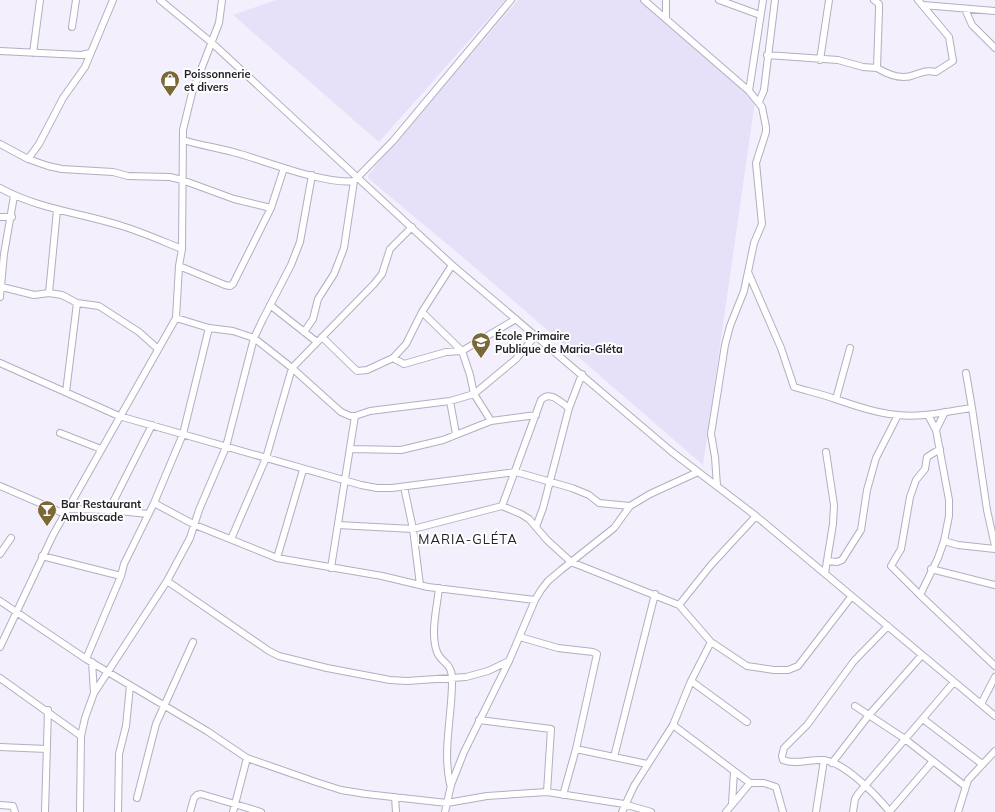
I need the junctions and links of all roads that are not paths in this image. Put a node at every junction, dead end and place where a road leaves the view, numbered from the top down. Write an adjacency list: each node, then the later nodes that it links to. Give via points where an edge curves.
1 (40, 0): 24 (street)
2 (76, 0): 20 (street)
3 (113, 0): 25 (street)
4 (160, 0): 21 (street)
5 (222, 0): 21 (street, via 219,23)
6 (511, 0): 37 (street, via 393,141)
7 (644, 0): 19 (street)
8 (666, 0): 19 (street)
9 (719, 0): 18 (street)
10 (762, 0): 18 (street)
11 (775, 0): 26 (street)
12 (829, 0): 27 (street)
13 (874, 0): 28 (street, via 879,10)
14 (918, 0): 15 (street)
15 (923, 5): 16 (street); 28 (street, via 949,37 953,61 936,72 930,70 908,77 890,74)
16 (965, 8): 17 (street); 22 (street, via 972,25)
17 (995, 11)
18 (760, 15): 29 (street)
19 (666, 19): 29 (street)
20 (72, 27)
21 (212, 43): 31 (street, via 192,93); 37 (street)
22 (995, 48)
23 (0, 51): 24 (street)
24 (33, 52): 25 (street, via 81,55)
25 (90, 53): 33 (street, via 85,67 60,102 39,144)
26 (767, 55): 27 (street, via 802,56); 30 (street, via 764,90)
27 (820, 60): 28 (street, via 838,60)
28 (877, 68)
29 (749, 90): 30 (street)
30 (759, 102): 50 (street, via 764,113 766,132 756,163 762,224 754,243)
31 (183, 140): 34 (street); 36 (street)
32 (0, 144): 33 (street)
33 (28, 159): 36 (street, via 62,169 106,171 128,176 159,176)
34 (284, 168): 35 (street); 40 (street)
35 (312, 175): 37 (street, via 340,182); 55 (street, via 300,242)
36 (182, 180): 40 (street, via 234,199); 45 (street)
37 (356, 180): 44 (street); 60 (street, via 344,248 334,274 318,298 313,319)
38 (0, 188): 39 (street)
39 (14, 196): 41 (street); 43 (street)
40 (271, 208): 48 (street, via 235,281 230,286)
41 (57, 210): 45 (street, via 122,226); 52 (street)
42 (0, 217): 43 (street)
43 (12, 217): 46 (street)
44 (412, 226): 47 (street); 62 (street, via 390,249 382,274 374,284)
45 (182, 249): 48 (street)
46 (4, 254): 49 (street); 51 (street)
47 (452, 265): 56 (street); 58 (street)
48 (179, 266): 57 (street)
49 (0, 268)
50 (748, 272): 75 (street, via 781,348 794,388); 104 (street, via 743,296 725,345 712,425)
51 (2, 287): 52 (street, via 34,295); 53 (street)
52 (49, 293): 54 (street, via 62,295)
53 (0, 297)
54 (77, 303): 66 (street, via 99,306 139,332); 73 (street)
55 (270, 305): 60 (street); 63 (street)
56 (422, 312): 67 (street); 68 (street, via 406,344)
57 (176, 318): 59 (street); 66 (street)
58 (516, 319): 61 (street); 67 (street)
59 (209, 328): 63 (street, via 233,331); 89 (street)
60 (304, 332): 64 (street)
61 (536, 335): 72 (street); 74 (street, via 516,359)
62 (322, 337): 64 (street); 68 (street, via 357,371 367,370)
63 (254, 338): 70 (street); 91 (street)
64 (316, 342): 70 (street)
65 (850, 348): 75 (street)
66 (158, 349): 83 (street)
67 (462, 351): 68 (street, via 446,352 404,364); 74 (street)
68 (393, 358)
69 (0, 363): 73 (street)
70 (292, 368): 84 (street, via 341,412); 96 (street)
71 (966, 373): 78 (street)
72 (582, 374): 77 (street); 99 (street)
73 (66, 392): 83 (street)
74 (474, 394): 76 (street); 85 (street)
75 (836, 398): 81 (street, via 862,408)
76 (450, 400): 84 (street, via 370,411); 90 (street)
77 (569, 408): 80 (street, via 549,396 541,400); 100 (street)
78 (972, 408): 79 (street); 119 (street)
79 (945, 412): 82 (street); 87 (street)
80 (536, 415): 85 (street); 98 (street)
81 (898, 415): 82 (street); 123 (street, via 876,458 867,490 861,530 842,560)
82 (928, 415): 87 (street)
83 (119, 416): 86 (street); 92 (street)
84 (355, 416): 93 (street)
85 (491, 422): 90 (street)
86 (152, 426): 89 (street); 108 (street)
87 (936, 430): 94 (street)
88 (60, 433): 92 (street)
89 (183, 434): 91 (street); 105 (street)
90 (456, 434): 93 (street, via 402,450)
91 (226, 446): 96 (street); 112 (street)
92 (101, 449): 109 (street)
93 (351, 449): 101 (street)
94 (940, 449): 118 (street, via 949,500); 134 (street, via 927,457 925,469 916,480 910,498 901,549 891,566)
95 (826, 452): 123 (street, via 834,505)
96 (266, 458): 97 (street); 117 (street)
97 (303, 470): 101 (street); 122 (street)
98 (516, 472): 100 (street); 103 (street); 106 (street)
99 (698, 472): 104 (street); 107 (street)
100 (550, 481): 107 (street, via 589,496 599,503); 114 (street)
101 (346, 482): 103 (street, via 377,488); 113 (street)
102 (0, 486): 109 (street)
103 (404, 486): 115 (street)
104 (716, 486): 111 (street)
105 (154, 503): 110 (street); 112 (street)
106 (502, 506): 114 (street, via 521,514); 115 (street)
107 (630, 506): 124 (street, via 614,528)
108 (109, 510): 109 (street); 110 (street)
109 (66, 511): 121 (street)
110 (148, 514): 128 (street, via 124,564)
111 (756, 516): 127 (street); 138 (street)
112 (195, 525): 117 (street); 129 (street)
113 (338, 525): 115 (street); 125 (street)
114 (536, 527): 124 (street)
115 (413, 529): 130 (street)
116 (12, 538): 120 (street)
117 (230, 539): 122 (street)
118 (944, 541): 119 (street, via 958,545); 126 (street)
119 (995, 547)
120 (0, 554)
121 (42, 556): 128 (street); 139 (street)
122 (277, 558): 125 (street)
123 (827, 561): 127 (street)
124 (571, 562): 133 (street); 136 (street, via 548,581)
125 (331, 568): 130 (street)
126 (931, 569): 131 (street); 134 (street)
127 (825, 573): 135 (street)
128 (121, 576): 146 (street)
129 (167, 581): 150 (street); 151 (street, via 278,656 390,680)
130 (420, 585): 132 (street)
131 (995, 585)
132 (439, 588): 136 (street); 151 (street, via 434,629 436,652 449,665)
133 (655, 594): 138 (street); 174 (street)
134 (920, 595): 149 (street)
135 (851, 597): 140 (street); 143 (street, via 794,668 774,670 747,666)
136 (535, 600): 141 (street)
137 (0, 601): 139 (street)
138 (679, 605): 143 (street)
139 (15, 611): 144 (street); 146 (street)
140 (888, 626): 145 (street); 176 (street, via 854,661 807,725 784,748 782,756 783,760 789,763)
141 (520, 637): 148 (street); 172 (street, via 558,648 597,654)
142 (192, 642): 159 (street)
143 (711, 642): 154 (street)
144 (0, 647)
145 (922, 655): 155 (street); 162 (street)
146 (86, 659): 147 (street)
147 (92, 662): 150 (street); 157 (street)
148 (509, 662): 151 (street, via 478,674); 165 (street)
149 (995, 666)
150 (109, 673): 156 (street); 157 (street)
151 (452, 676): 183 (street, via 448,740)
152 (995, 676): 158 (street)
153 (0, 678): 161 (street)
154 (691, 681): 166 (street); 167 (street)
155 (954, 682): 158 (street); 164 (street)
156 (130, 686): 159 (street); 198 (street, via 126,726 119,754)
157 (94, 693): 168 (street)
158 (981, 704): 163 (street)
159 (163, 705): 175 (street); 189 (street)
160 (855, 706): 162 (street)
161 (48, 710): 168 (street); 171 (street)
162 (869, 715): 169 (street); 178 (street)
163 (995, 716)
164 (923, 719): 169 (street); 180 (street)
165 (479, 720): 183 (street); 186 (street, via 551,729)
166 (747, 722)
167 (673, 725): 179 (street); 181 (street)
168 (81, 736): 197 (street)
169 (905, 739): 177 (street); 184 (street)
170 (0, 748): 171 (street)
171 (47, 749): 196 (street)
172 (576, 749): 174 (street); 187 (street)
173 (995, 751): 180 (street)
174 (614, 757): 179 (street)
175 (247, 758): 188 (street, via 341,790); 192 (street)
176 (824, 760): 178 (street); 208 (street)
177 (933, 760): 185 (street); 210 (street)
178 (832, 762): 184 (street)
179 (647, 764): 193 (street)
180 (982, 764): 185 (street)
181 (734, 772): 182 (street); 191 (street)
182 (750, 783): 191 (street); 207 (street, via 764,783 776,787)
183 (451, 785): 190 (street)
184 (866, 785): 209 (street, via 855,799); 210 (street)
185 (965, 786): 211 (street)
186 (547, 792): 187 (street); 190 (street, via 486,796)
187 (563, 795): 193 (street)
188 (395, 796): 190 (street); 202 (street)
189 (137, 798)
190 (447, 803): 203 (street)
191 (732, 803): 206 (street)
192 (236, 804): 199 (street, via 197,795); 200 (street); 201 (street)
193 (624, 804): 204 (street); 205 (street)
194 (0, 805): 195 (street, via 13,806)
195 (15, 812)
196 (45, 812)
197 (80, 812)
198 (118, 812)
199 (190, 812)
200 (233, 812)
201 (261, 812)
202 (396, 812)
203 (445, 812)
204 (622, 812)
205 (651, 812)
206 (726, 812)
207 (783, 812)
208 (816, 812)
209 (853, 812)
210 (890, 812)
211 (958, 812)

